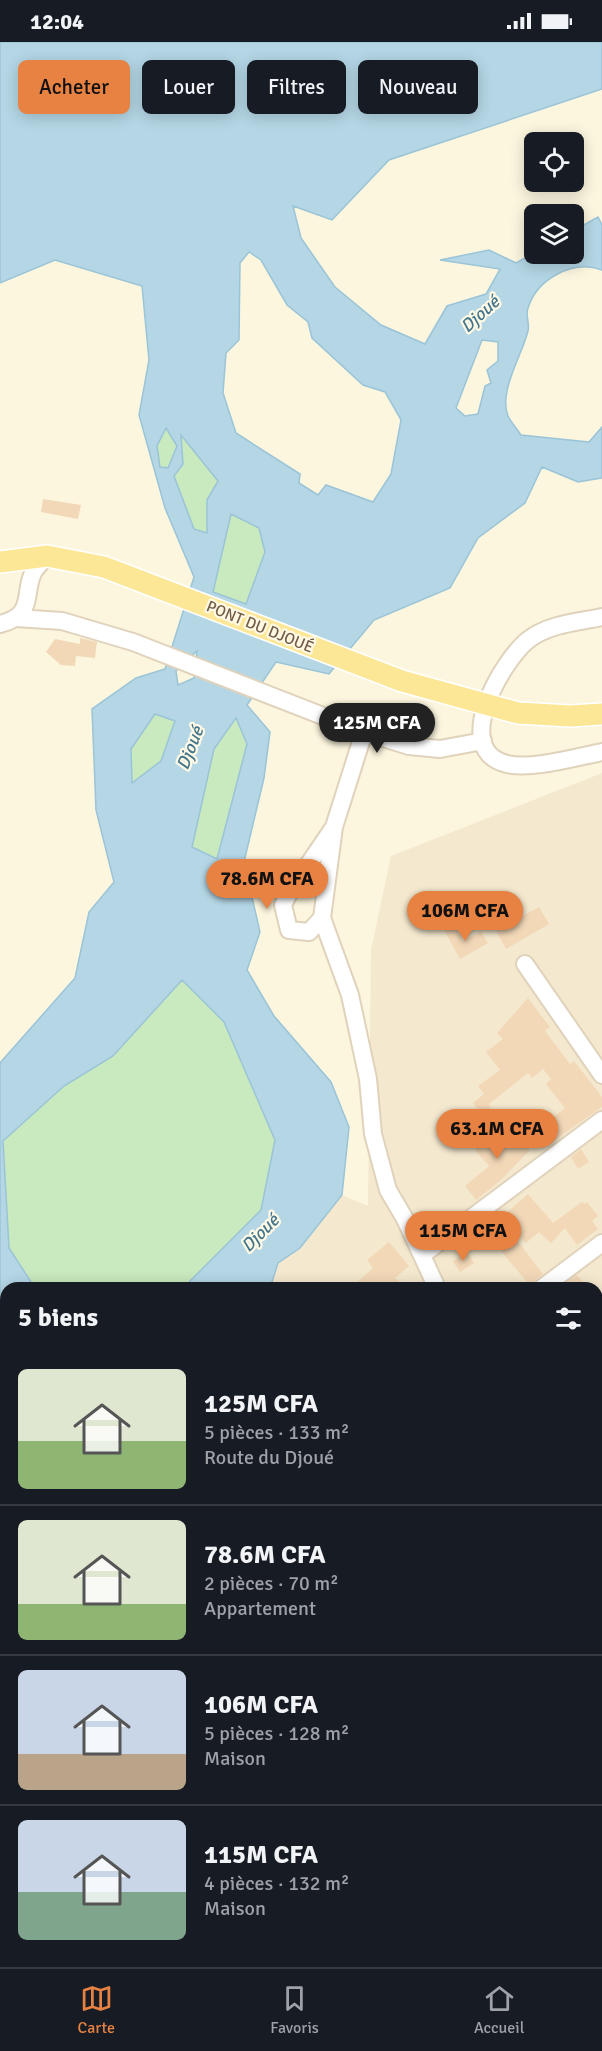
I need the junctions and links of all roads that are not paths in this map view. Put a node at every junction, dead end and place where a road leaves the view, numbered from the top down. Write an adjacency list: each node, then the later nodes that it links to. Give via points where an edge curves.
1 (47, 556): 2 (main road, PONT DU DJOUÉ); 4 (street, via 34,570 26,606); 6 (main road, PONT DU DJOUÉ, via 104,567 166,589 402,681 418,695)
2 (0, 562)
3 (602, 617): 6 (street, via 549,628 528,640 499,678)
4 (16, 618): 5 (street); 9 (street, via 62,621 134,642)
5 (0, 624)
6 (483, 711): 7 (main road); 8 (main road, via 552,730); 10 (street)
7 (602, 714)
8 (602, 727)
9 (364, 732): 10 (street, via 409,746 440,749); 12 (street)
10 (483, 741): 11 (street, via 494,758 508,764 528,765)
11 (602, 752)
12 (334, 827): 13 (street); 13 (street, via 284,905 289,930 309,932)
13 (322, 918): 18 (street, via 350,995 368,1079 374,1134 388,1190)
14 (525, 964): 15 (street)
15 (602, 1075)
16 (602, 1120): 18 (street)
17 (602, 1244): 20 (street)
18 (422, 1256): 19 (street)
19 (434, 1282)
20 (550, 1282)

